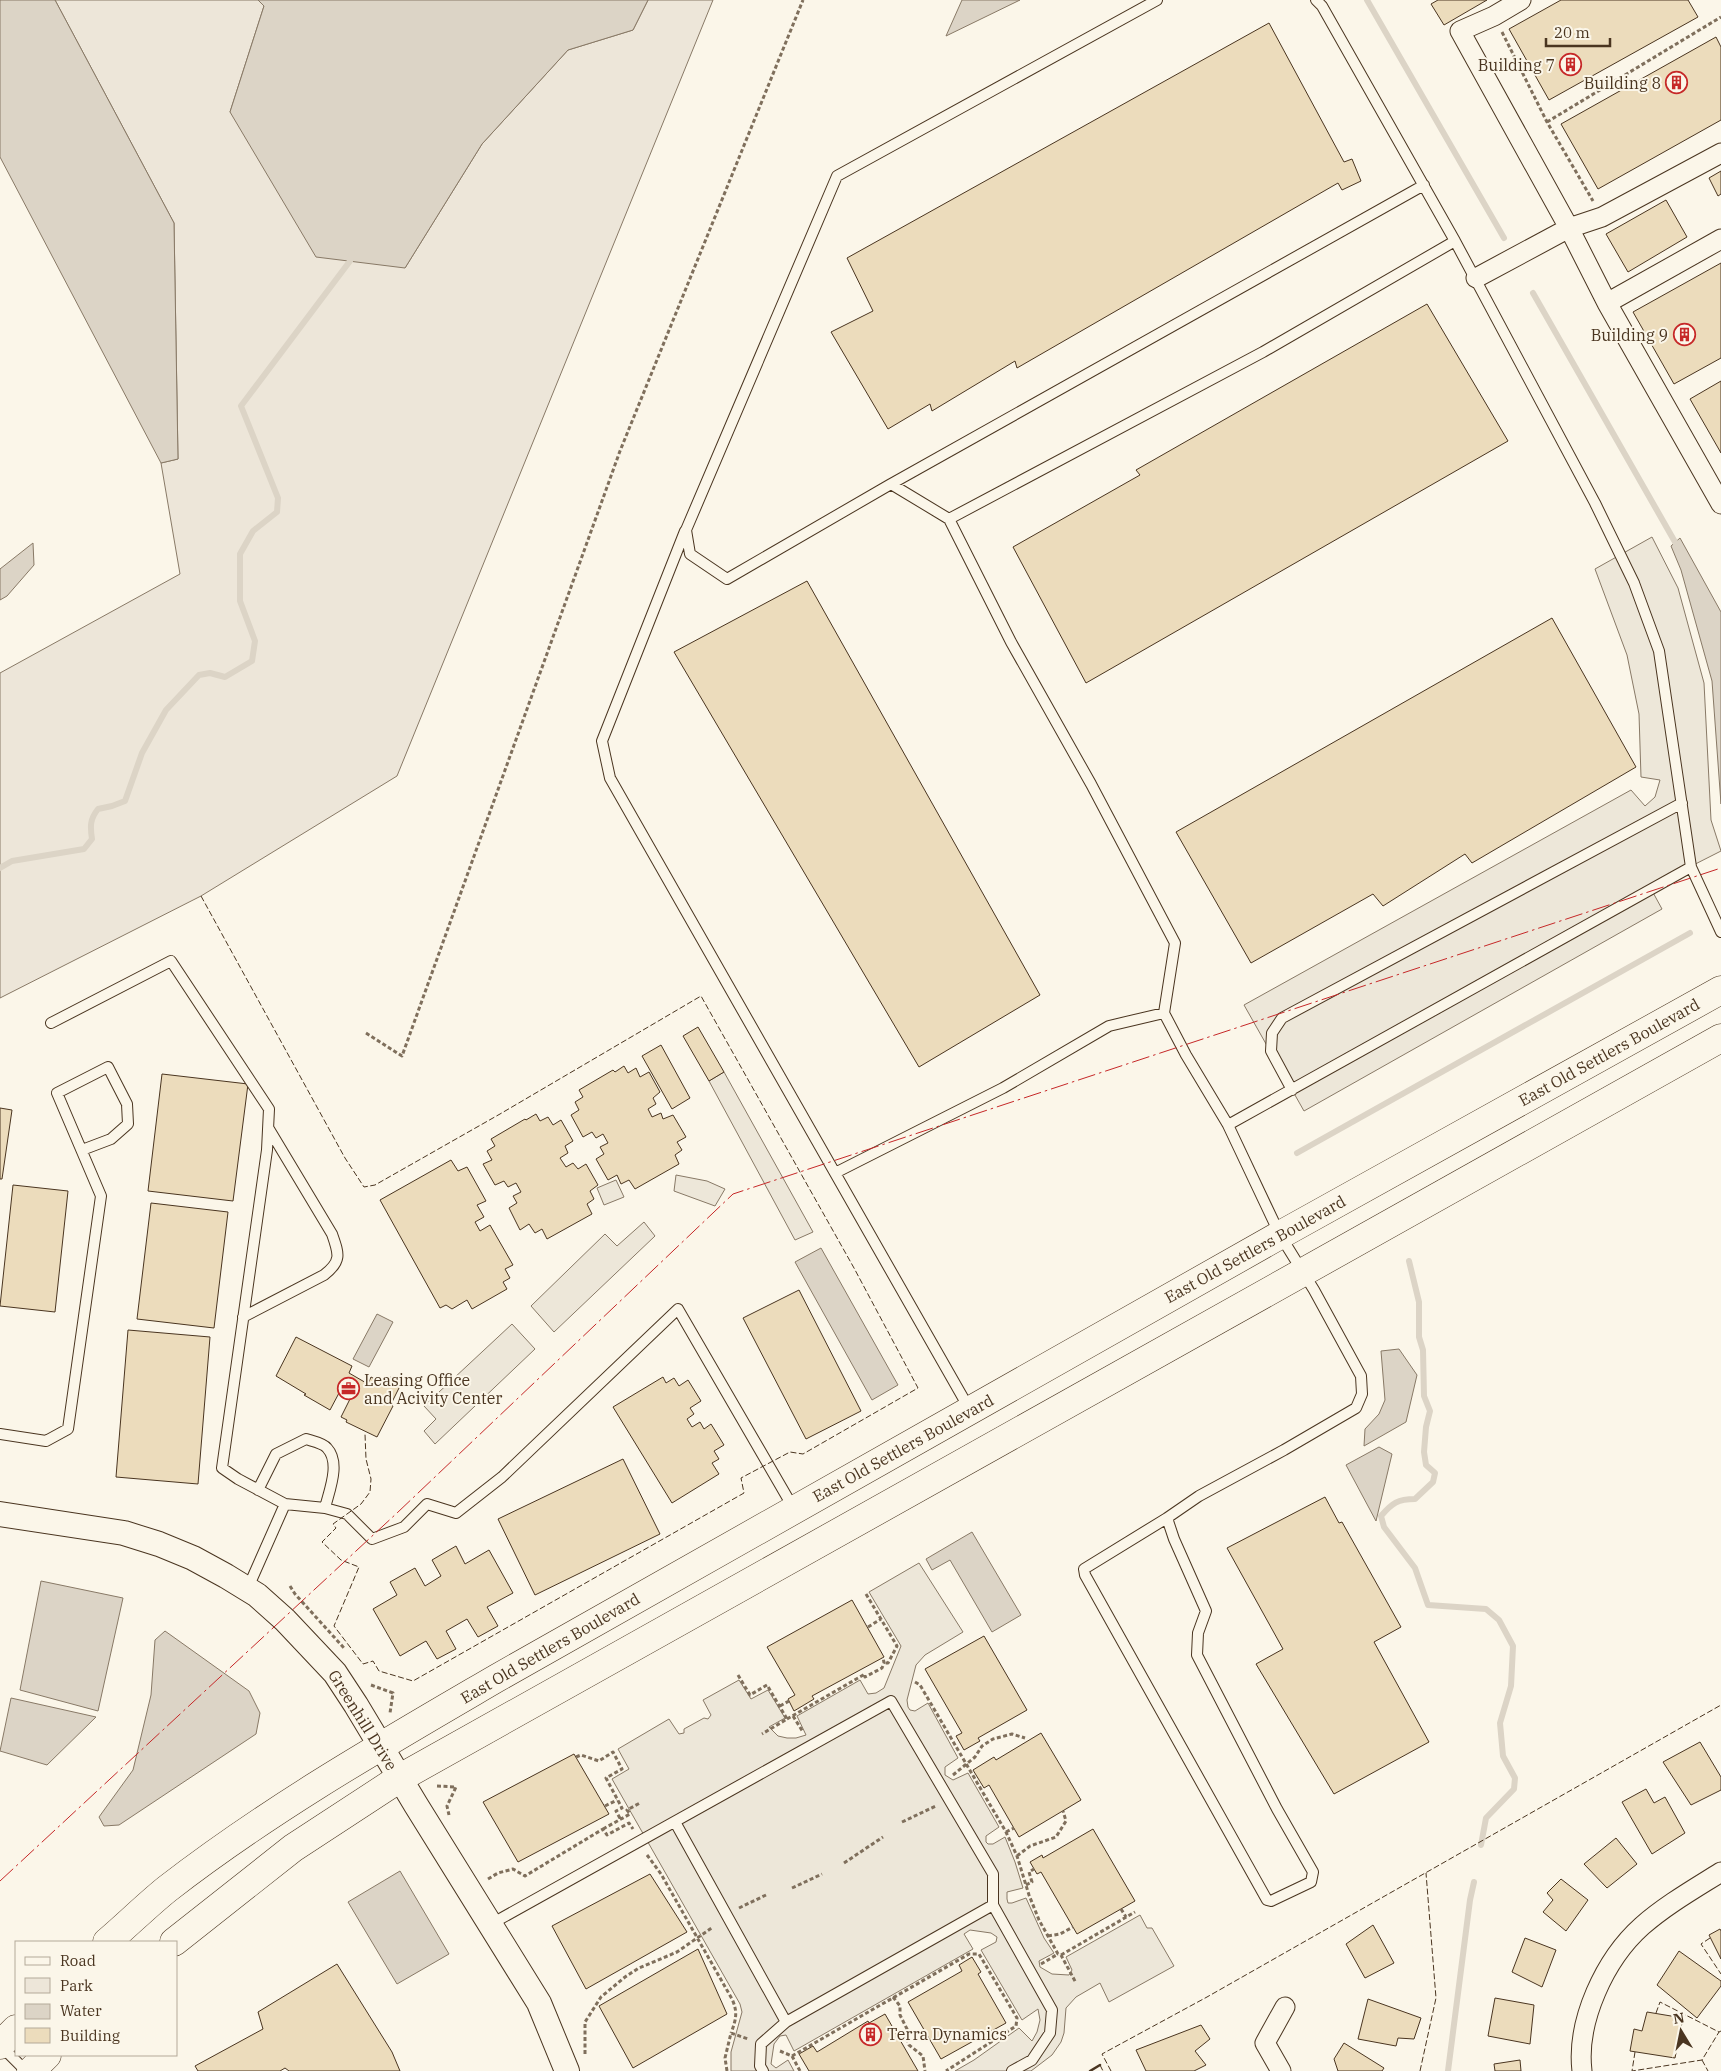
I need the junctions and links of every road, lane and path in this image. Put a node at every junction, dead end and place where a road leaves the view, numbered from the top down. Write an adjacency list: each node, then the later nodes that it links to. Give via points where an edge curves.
1 (803, 0): 26 (path, via 620,451 402,1056)
2 (1157, 0): 19 (lane, via 837,176)
3 (1316, 0): 9 (lane)
4 (1520, 0): 5 (street)
5 (1494, 16): 7 (path); 11 (street, via 1460,31)
6 (1721, 17): 7 (path)
7 (1547, 122): 10 (path)
8 (1721, 153): 10 (street)
9 (1424, 185): 13 (lane); 16 (lane)
10 (1602, 217): 11 (street)
11 (1569, 228): 14 (street); 15 (street)
12 (1721, 239): 15 (street)
13 (1456, 240): 14 (lane); 18 (lane, via 1263,352)
14 (1476, 278): 20 (lane, via 1596,503 1634,583 1660,651)
15 (1607, 304): 17 (street)
16 (891, 484): 18 (lane); 19 (lane, via 727,579 690,554)
17 (1721, 503)
18 (949, 519): 24 (lane, via 1011,642 1175,943)
19 (686, 530): 32 (lane, via 602,741 610,778)
20 (1682, 803): 21 (lane); 28 (lane, via 1282,1018 1272,1033 1271,1051)
21 (1691, 867): 22 (lane); 28 (lane)
22 (1721, 932)
23 (1721, 990): 33 (main road, East Old Settlers Boulevard)
24 (1164, 1013): 29 (lane); 32 (lane, via 1109,1026 1003,1088)
25 (51, 1023): 30 (lane, via 171,961 269,1109)
26 (366, 1033)
27 (1721, 1038): 34 (main road)
28 (1292, 1090): 29 (lane)
29 (1228, 1125): 33 (lane)
30 (268, 1128): 35 (lane); 35 (lane, via 332,1234 338,1251 337,1261 334,1268 324,1275)
31 (82, 1150): 31 (lane, via 57,1093 108,1067 127,1104 128,1124 111,1139); 37 (lane, via 101,1196 68,1429 46,1441)
32 (835, 1173): 36 (lane)
33 (1280, 1235): 34 (lane); 36 (main road, East Old Settlers Boulevard)
34 (1304, 1272): 43 (lane, via 1361,1376 1362,1394 1356,1408 1199,1496); 60 (main road)
35 (243, 1317): 38 (lane, via 222,1468)
36 (970, 1411): 41 (main road, East Old Settlers Boulevard)
37 (0, 1434)
38 (258, 1490): 39 (lane); 40 (lane, via 276,1454 306,1438 326,1447 333,1459 333,1476)
39 (285, 1504): 40 (lane); 44 (lane)
40 (325, 1508): 41 (lane, via 347,1514 372,1539 404,1527 427,1504 456,1513 502,1477 678,1310)
41 (794, 1509): 57 (main road, East Old Settlers Boulevard)
42 (0, 1514): 44 (street, Greenhill Drive, via 124,1533 160,1544 193,1558)
43 (1167, 1518): 43 (lane, via 1206,1611 1198,1633 1197,1655 1313,1872 1311,1882 1272,1902 1267,1900 1085,1575 1084,1569)
44 (247, 1590): 57 (street, Greenhill Drive, via 285,1620 336,1673)
45 (866, 1594): 46 (path)
46 (881, 1619): 47 (path); 49 (path, via 897,1646 888,1663)
47 (868, 1627)
48 (882, 1657): 49 (path)
49 (884, 1663): 54 (path, via 882,1668 866,1678 865,1674)
50 (738, 1675): 53 (path, via 750,1695 767,1685)
51 (915, 1682): 59 (path, via 920,1684)
52 (789, 1701): 53 (path)
53 (780, 1706): 54 (path)
54 (787, 1719): 55 (path)
55 (762, 1734)
56 (1025, 1738): 59 (path, via 1012,1734 993,1739)
57 (380, 1746): 60 (street, Greenhill Drive); 97 (main road, East Old Settlers Boulevard, via 271,1815 166,1890)
58 (576, 1757): 63 (path, via 581,1755 599,1761 613,1752 622,1769 606,1778)
59 (966, 1763): 61 (path); 75 (path)
60 (400, 1778): 92 (street, Greenhill Drive); 98 (main road, via 293,1848)
61 (949, 1779)
62 (432, 1786): 68 (path, via 456,1787 447,1806)
63 (617, 1800): 65 (path); 69 (path, via 622,1808 616,1811)
64 (640, 1803): 69 (path, via 627,1810 630,1814)
65 (605, 1806)
66 (936, 1806): 71 (path)
67 (1063, 1811): 78 (path, via 1066,1820 1056,1837 1030,1846)
68 (450, 1819)
69 (621, 1820): 73 (path)
70 (675, 1822): 87 (lane, via 891,1702 993,1874); 92 (lane); 103 (lane)
71 (902, 1822)
72 (1014, 1828): 75 (path)
73 (603, 1829): 74 (path, via 607,1835 629,1823); 81 (path, via 525,1876 513,1869 487,1880)
74 (633, 1830)
75 (1006, 1832): 78 (path)
76 (883, 1837): 79 (path)
77 (647, 1855): 96 (path)
78 (1017, 1856): 84 (path)
79 (844, 1863)
80 (1034, 1869): 84 (path, via 1029,1872 1032,1882)
81 (482, 1872)
82 (1721, 1872): 121 (street, via 1667,1905 1640,1928 1618,1956 1594,1996 1585,2024)
83 (822, 1874): 85 (path)
84 (1026, 1885): 95 (path, via 1038,1920)
85 (792, 1888)
86 (766, 1895): 89 (path)
87 (993, 1905): 103 (lane); 119 (lane, via 1052,2010 1050,2033 1032,2060)
88 (1121, 1909): 91 (path)
89 (735, 1910)
90 (1135, 1912): 91 (path)
91 (1126, 1918): 99 (path)
92 (491, 1924): 111 (street, Greenhill Drive)
93 (712, 1927): 96 (path)
94 (1073, 1927): 95 (path)
95 (1048, 1936): 99 (path)
96 (697, 1938): 105 (path, via 736,2009); 111 (path, via 676,1952 639,1968 602,1997 585,2022 585,2054)
97 (108, 1941)
98 (175, 1941)
99 (1061, 1955): 100 (path)
100 (1076, 1983)
101 (893, 1997): 110 (path); 117 (path, via 900,2006 909,2045 923,2056); 118 (path, via 969,1954 980,1954 1017,2018 1016,2026)
102 (1285, 2007): 120 (street, via 1265,2042)
103 (786, 2022): 115 (lane, via 761,2044 760,2066)
104 (15, 2030): 107 (main road)
105 (730, 2033): 106 (path); 114 (path, via 725,2058)
106 (749, 2040)
107 (0, 2045): 112 (lane)
108 (780, 2050): 110 (path)
109 (46, 2056): 113 (main road)
110 (792, 2056): 116 (path)
111 (574, 2064)
112 (26, 2071)
113 (31, 2071)
114 (727, 2071)
115 (763, 2071)
116 (800, 2071)
117 (925, 2071)
118 (946, 2071)
119 (1012, 2071)
120 (1281, 2071)
121 (1582, 2071)

